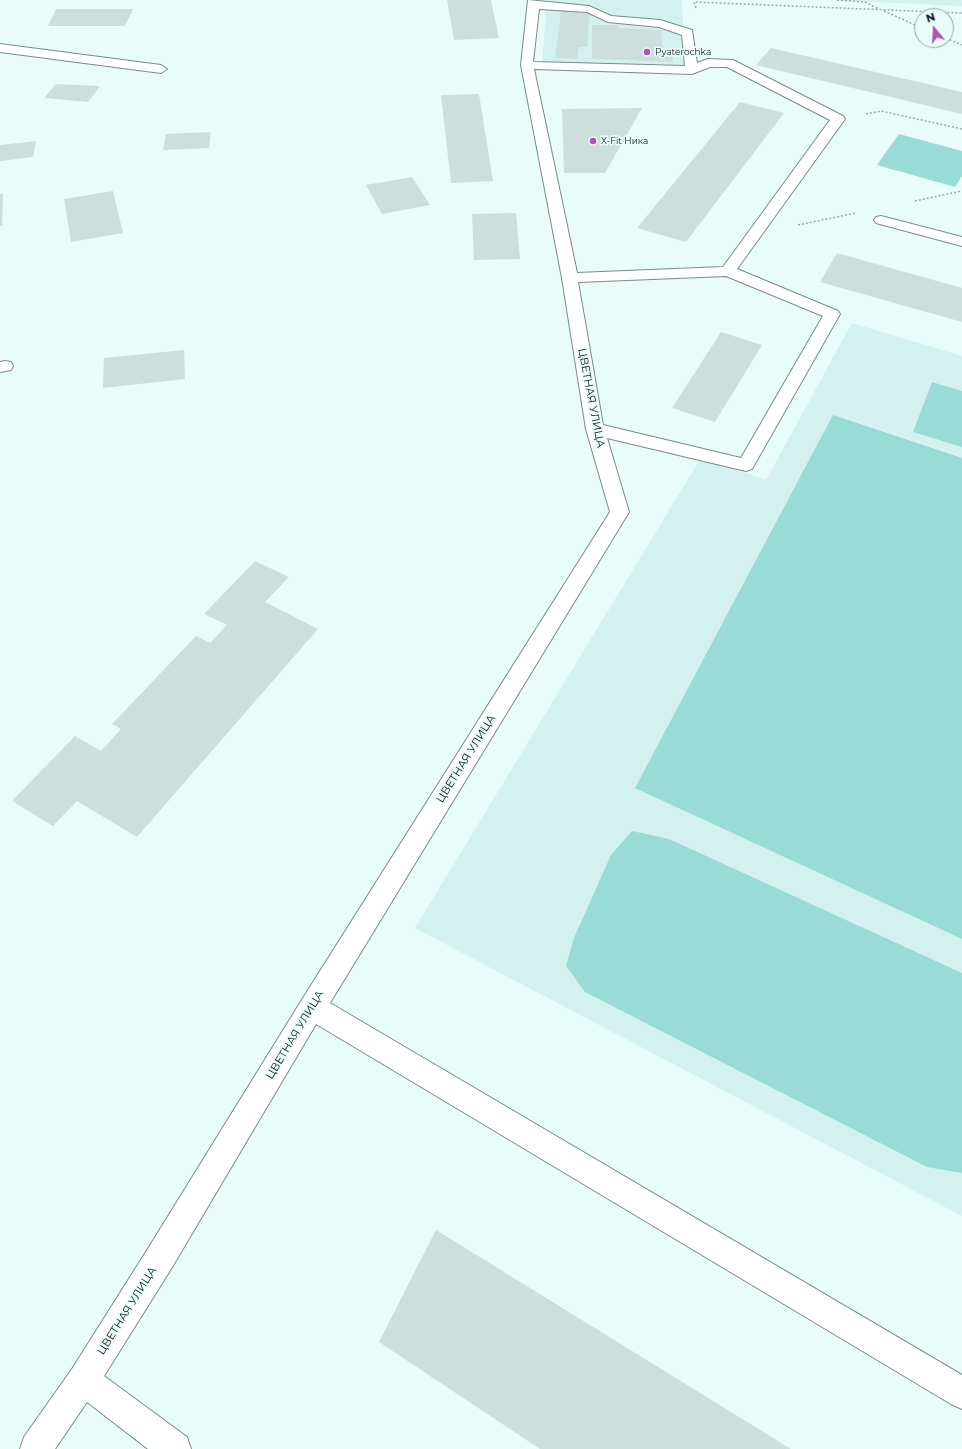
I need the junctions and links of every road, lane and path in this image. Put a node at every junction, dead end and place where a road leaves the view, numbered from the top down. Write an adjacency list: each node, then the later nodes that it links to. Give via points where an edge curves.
1 (837, 0): 3 (path, via 865,2)
2 (534, 2): 8 (street, ЦВЕТНАЯ УЛИЦА); 10 (street, via 589,9 608,19 660,24 688,33)
3 (882, 10): 4 (path); 5 (path); 7 (path, via 694,2)
4 (962, 14)
5 (914, 24)
6 (0, 48): 9 (street)
7 (707, 58): 10 (street); 11 (street, via 729,63)
8 (527, 65): 10 (street); 16 (street, ЦВЕТНАЯ УЛИЦА)
9 (161, 69)
10 (692, 70)
11 (838, 119): 12 (path, via 881,111); 15 (street)
12 (962, 129)
13 (881, 220): 14 (street)
14 (962, 242)
15 (728, 271): 16 (street); 17 (street, via 832,314 746,465)
16 (570, 278): 17 (street, ЦВЕТНАЯ УЛИЦА)
17 (595, 429): 18 (street, ЦВЕТНАЯ УЛИЦА, via 620,512)
18 (312, 1007): 19 (street, ЦВЕТНАЯ УЛИЦА); 20 (street)
19 (84, 1380): 21 (street, ЦВЕТНАЯ УЛИЦА); 22 (street)
20 (962, 1393)
21 (36, 1449)
22 (175, 1449)

